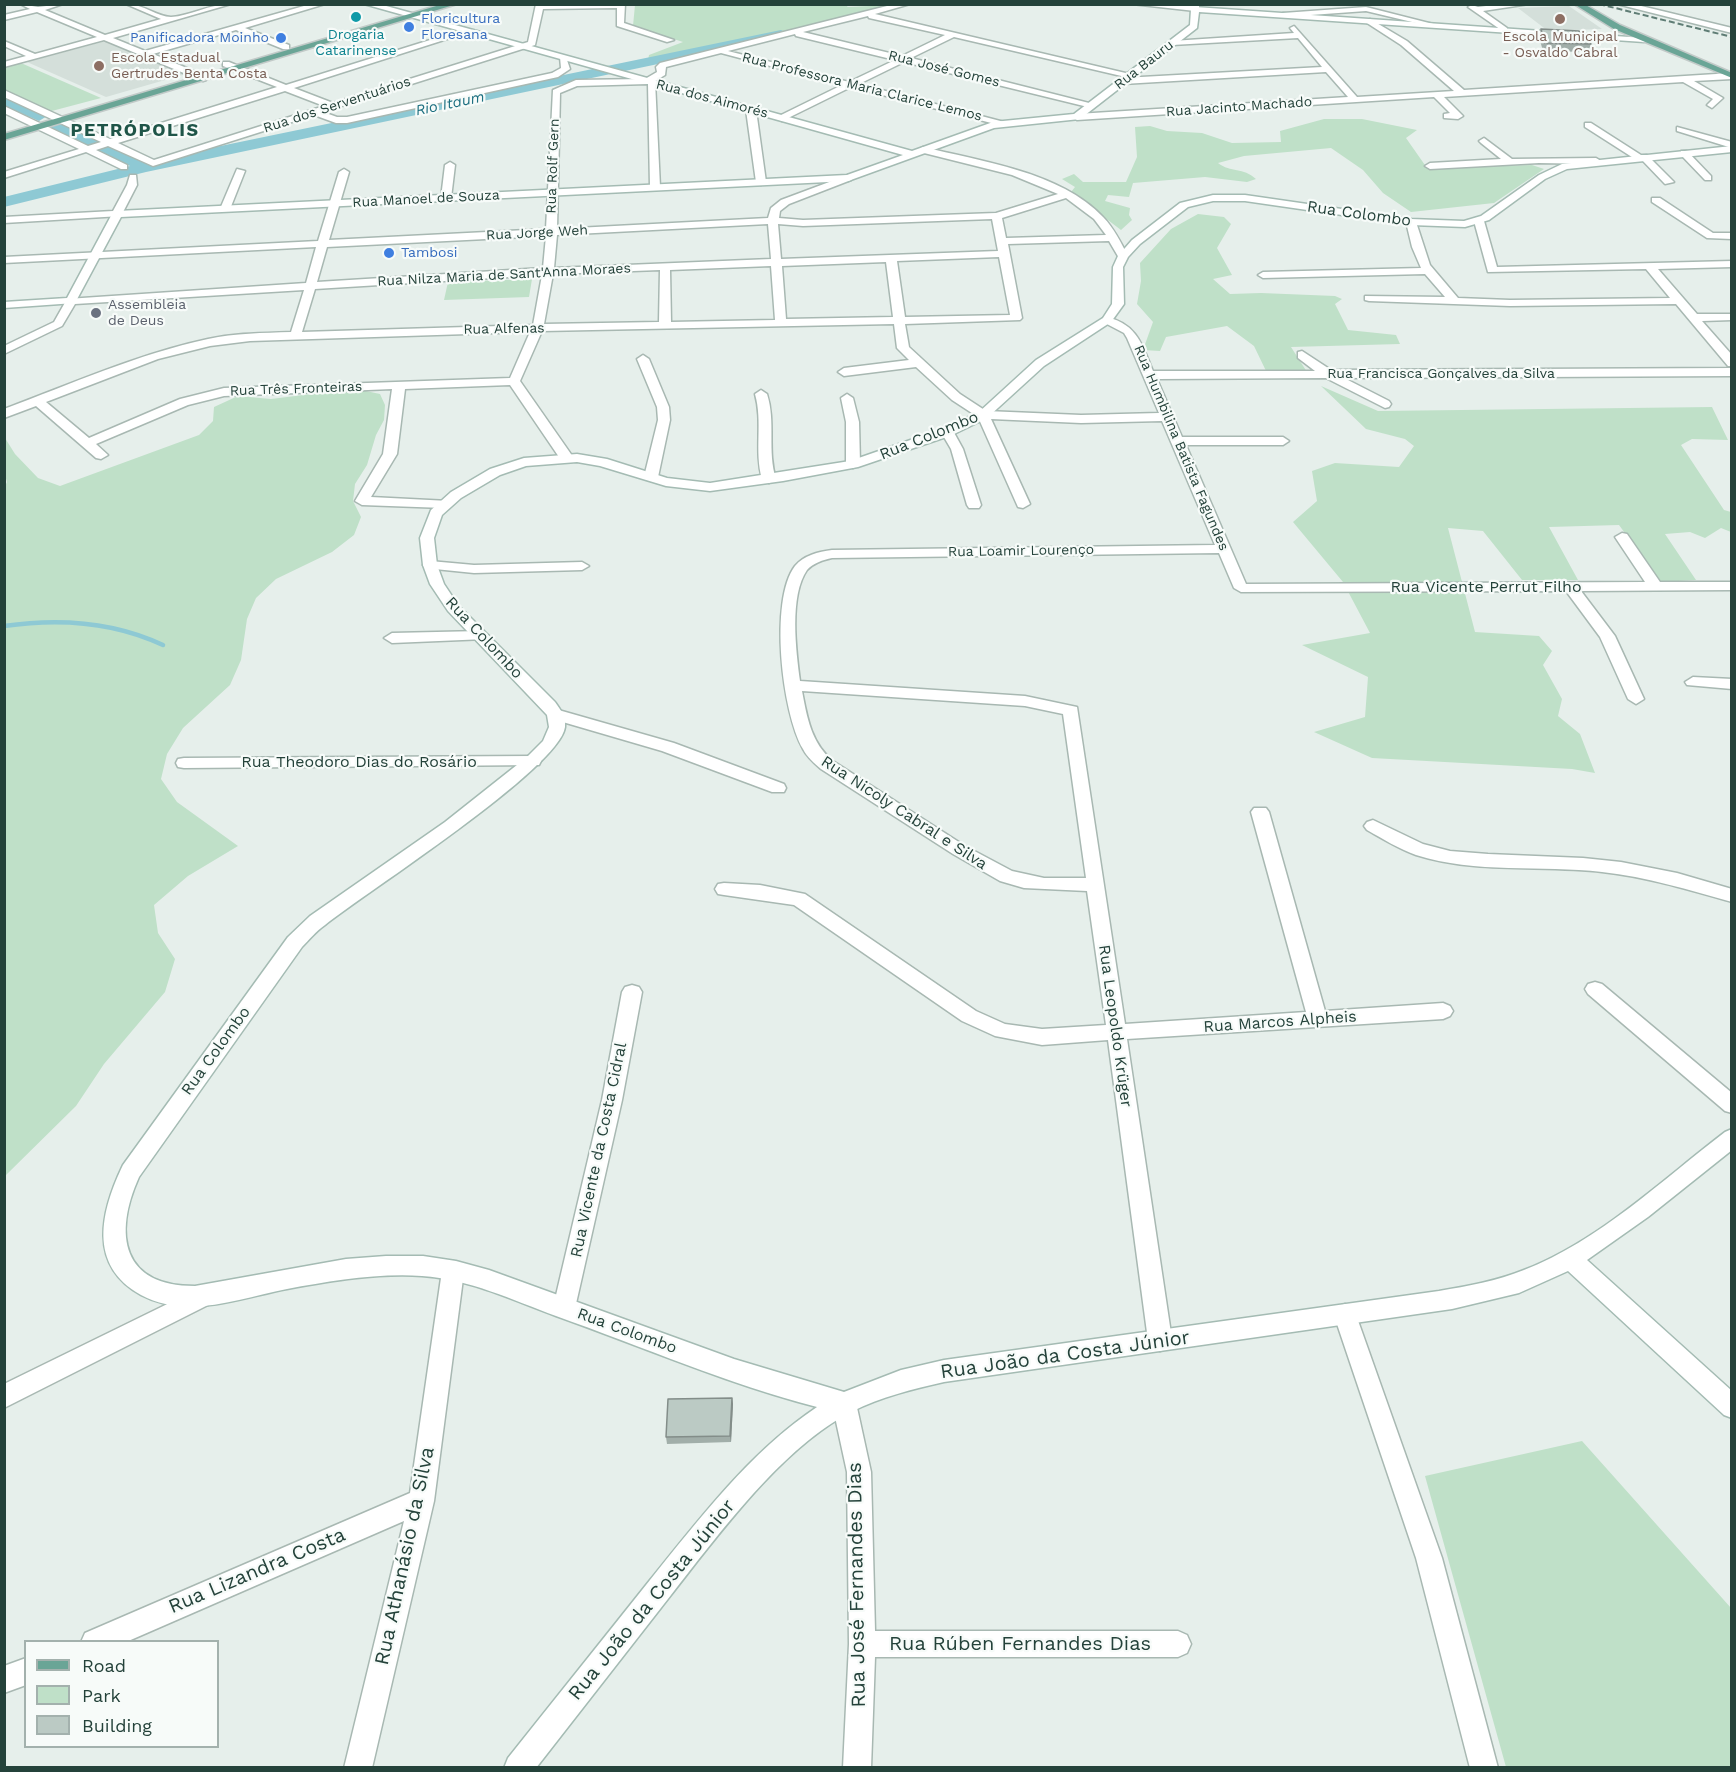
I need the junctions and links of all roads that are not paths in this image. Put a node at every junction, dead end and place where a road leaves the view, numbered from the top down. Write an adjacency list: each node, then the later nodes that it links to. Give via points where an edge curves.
1 (24, 4): 20 (street)
2 (59, 4): 20 (street)
3 (227, 4): 22 (street)
4 (321, 4): 33 (street)
5 (368, 4): 23 (street, Rua dos Aimorés)
6 (430, 4): 23 (main road)
7 (453, 4): 27 (main road)
8 (906, 4): 24 (street)
9 (1136, 4): 18 (street)
10 (1275, 4): 25 (street)
11 (1468, 4): 21 (street)
12 (1525, 4): 21 (street)
13 (1578, 4): 42 (main road)
14 (1621, 4): 35 (street)
15 (133, 5): 29 (street)
16 (621, 5): 17 (street); 41 (street, via 620,24)
17 (539, 6): 46 (street, via 532,43)
18 (1195, 7): 25 (street); 44 (street, Rua Bauru, via 1196,24)
19 (1363, 7): 25 (street); 32 (street)
20 (37, 10): 28 (street); 40 (street)
21 (1476, 10): 34 (street)
22 (196, 13): 26 (street); 29 (street)
23 (399, 14): 27 (street, Rua dos Aimorés); 45 (main road)
24 (868, 15): 37 (street); 38 (street)
25 (1283, 15): 31 (street); 39 (street)
26 (206, 17)
27 (410, 17): 36 (street, Rua dos Aimorés); 54 (main road)
28 (4, 18)
29 (170, 20): 40 (street)
30 (216, 21): 33 (street)
31 (1370, 21): 32 (street); 65 (street)
32 (1433, 25): 34 (street)
33 (237, 28): 45 (street); 48 (street)
34 (1504, 30): 42 (street)
35 (1731, 31)
36 (465, 32): 46 (street, Rua dos Aimorés); 63 (street)
37 (796, 33): 47 (street); 51 (street, Rua José Gomes)
38 (952, 35): 51 (street); 59 (street)
39 (1300, 35): 44 (street); 55 (street)
40 (104, 38): 48 (street); 49 (street)
41 (670, 40)
42 (1644, 40): 57 (main road)
43 (4, 43): 49 (street)
44 (1172, 44): 59 (street, Rua Bauru)
45 (286, 47): 52 (main road)
46 (520, 47): 50 (street, Rua dos Aimorés); 70 (street, Rua dos Serventuários)
47 (721, 52): 61 (street, via 663,65 662,73); 62 (street, Rua Professora Maria Clarice Lemos)
48 (144, 54): 56 (street)
49 (35, 57): 53 (street)
50 (563, 58): 61 (street, Rua dos Aimorés); 73 (street, via 566,69 555,75 347,120)
51 (902, 59): 62 (street); 68 (street, Rua José Gomes)
52 (226, 64): 54 (street); 56 (main road)
53 (4, 65)
54 (236, 69): 58 (main road); 63 (street)
55 (1329, 69): 59 (street); 67 (street)
56 (192, 74): 58 (street); 74 (main road)
57 (1731, 76): 60 (street, Rua Jacinto Machado)
58 (202, 78): 78 (main road)
59 (1127, 78): 68 (street, Rua Bauru)
60 (1684, 79): 65 (street, Rua Jacinto Machado); 69 (street, via 1719,98)
61 (650, 82): 72 (street, Rua dos Aimorés); 107 (street); 108 (street, Rua Rolf Gern, via 576,83 556,92)
62 (850, 84): 77 (street); 80 (street, Rua Professora Maria Clarice Lemos)
63 (285, 88): 70 (street); 87 (street)
64 (4, 93): 74 (street)
65 (1462, 93): 66 (street, Rua Jacinto Machado)
66 (1437, 94): 67 (street, Rua Jacinto Machado); 75 (street, via 1458,116)
67 (1355, 100): 76 (street, Rua Jacinto Machado)
68 (1092, 105): 76 (street, Rua Bauru)
69 (1712, 105)
70 (332, 106): 73 (street, Rua dos Serventuários)
71 (4, 109): 79 (street)
72 (751, 110): 77 (street, Rua dos Aimorés); 105 (street)
73 (315, 112): 87 (street, Rua dos Serventuários, via 153,163)
74 (52, 116): 78 (street); 79 (main road)
75 (1447, 116)
76 (1077, 117): 80 (street, Rua Jacinto Machado)
77 (782, 118): 92 (street, Rua dos Aimorés)
78 (62, 120): 82 (main road); 87 (street)
79 (31, 122): 82 (street); 83 (main road)
80 (1003, 123): 90 (street, Rua Jacinto Machado)
81 (1588, 125): 93 (street)
82 (40, 126): 85 (main road); 89 (street)
83 (4, 129)
84 (1680, 129): 88 (street)
85 (4, 137)
86 (1484, 141): 95 (street)
87 (109, 142): 89 (street)
88 (1731, 147): 91 (street, Rua Colombo)
89 (87, 149): 98 (street); 101 (street)
90 (923, 150): 92 (street, Rua Jacinto Machado); 109 (street, Rua dos Aimorés, via 1016,174)
91 (1684, 153): 93 (street, Rua Colombo); 104 (street)
92 (912, 154): 103 (street, Rua Jacinto Machado); 109 (street, Rua dos Aimorés)
93 (1641, 157): 94 (street, Rua Colombo); 106 (street)
94 (1596, 161): 95 (street); 118 (street, Rua Colombo, via 1549,173)
95 (1510, 162): 97 (street)
96 (450, 165): 110 (street)
97 (1430, 166)
98 (124, 167)
99 (240, 171): 113 (street)
100 (344, 172): 112 (street)
101 (4, 175)
102 (133, 177): 114 (street)
103 (848, 178): 105 (street, Rua Manoel de Souza); 117 (street, Rua Jacinto Machado, via 778,206)
104 (1708, 178)
105 (761, 182): 107 (street, Rua Manoel de Souza)
106 (1669, 182)
107 (655, 187): 108 (street, Rua Manoel de Souza)
108 (553, 192): 110 (street, Rua Manoel de Souza); 120 (street, Rua Rolf Gern)
109 (1061, 193): 115 (street, Rua Jorge Weh); 122 (street, Rua dos Aimorés, via 1100,218)
110 (446, 198): 112 (street, Rua Manoel de Souza)
111 (1656, 200): 121 (street, via 1711,236)
112 (334, 203): 113 (street, Rua Manoel de Souza); 124 (street)
113 (225, 208): 114 (street, Rua Manoel de Souza)
114 (117, 214): 116 (street, Rua Manoel de Souza); 126 (street)
115 (997, 216): 117 (street, Rua Jorge Weh); 123 (street)
116 (4, 220)
117 (773, 221): 120 (street, Rua Jorge Weh); 130 (street)
118 (1479, 221): 119 (street, Rua Colombo, via 1453,225); 132 (street, via 1492,270)
119 (1411, 222): 127 (street, Rua Colombo, via 1256,199 1213,198 1177,210); 135 (street)
120 (550, 232): 124 (street, Rua Jorge Weh); 134 (street, Rua Rolf Gern)
121 (1731, 236)
122 (1112, 238): 123 (street); 127 (street, Rua dos Aimorés)
123 (1002, 241): 125 (street)
124 (323, 244): 126 (street, Rua Jorge Weh); 137 (street)
125 (1005, 254): 128 (street, Rua Nilza Maria de Sant'Anna Moraes); 146 (street, Rua Alfenas, via 1016,318)
126 (95, 255): 129 (street, Rua Jorge Weh); 140 (street)
127 (1123, 256): 145 (street, via 1118,267 1118,304)
128 (891, 259): 130 (street, Rua Nilza Maria de Sant'Anna Moraes); 146 (street)
129 (4, 260)
130 (777, 263): 133 (street, Rua Nilza Maria de Sant'Anna Moraes); 147 (street)
131 (1731, 264): 132 (street)
132 (1649, 266): 141 (street)
133 (664, 267): 134 (street, Rua Nilza Maria de Sant'Anna Moraes); 148 (street)
134 (548, 271): 137 (street, Rua Nilza Maria de Sant'Anna Moraes); 149 (street, Rua Rolf Gern)
135 (1427, 272): 136 (street); 139 (street)
136 (1263, 275)
137 (310, 286): 140 (street, Rua Nilza Maria de Sant'Anna Moraes); 150 (street)
138 (1369, 298): 139 (street)
139 (1454, 300): 141 (street)
140 (70, 301): 142 (street, Rua Nilza Maria de Sant'Anna Moraes); 151 (street, via 58,324)
141 (1679, 301): 144 (street)
142 (4, 305)
143 (1731, 317): 144 (street)
144 (1693, 318): 155 (street)
145 (1107, 320): 159 (street, Rua Humbilina Batista Fagundes, via 1128,331); 167 (street, Rua Colombo, via 1040,363)
146 (899, 321): 147 (street, Rua Alfenas); 154 (street, via 903,348)
147 (781, 323): 148 (street, Rua Alfenas)
148 (665, 326): 149 (street, Rua Alfenas)
149 (537, 328): 150 (street, Rua Alfenas); 160 (street, Rua Rolf Gern)
150 (296, 334): 164 (street, Rua Alfenas, via 230,339 172,351 111,371)
151 (4, 351)
152 (1302, 355): 158 (street)
153 (643, 359): 176 (street, via 664,414)
154 (917, 363): 156 (street); 167 (street)
155 (1731, 363)
156 (844, 372)
157 (1731, 372): 158 (street, Rua Francisca Gonçalves da Silva)
158 (1328, 374): 159 (street, Rua Francisca Gonçalves da Silva); 165 (street)
159 (1150, 375): 168 (street, Rua Humbilina Batista Fagundes)
160 (514, 381): 161 (street, Rua Três Fronteiras); 174 (street)
161 (399, 385): 172 (street, Rua Três Fronteiras, via 224,392 184,402); 178 (street, via 390,454 362,501)
162 (761, 394): 177 (street)
163 (847, 398): 175 (street, via 853,425)
164 (39, 402): 166 (street, Rua Alfenas); 172 (street)
165 (1385, 404)
166 (4, 414)
167 (983, 415): 168 (street); 169 (street, Rua Colombo); 179 (street)
168 (1168, 417): 170 (street, Rua Humbilina Batista Fagundes)
169 (947, 432): 175 (street, Rua Colombo); 180 (street, via 957,449)
170 (1178, 441): 171 (street); 182 (street, Rua Humbilina Batista Fagundes)
171 (1283, 441)
172 (87, 443): 173 (street)
173 (101, 455)
174 (566, 457): 176 (street, Rua Colombo, via 602,462); 178 (street, Rua Colombo, via 509,466)
175 (853, 464): 177 (street, Rua Colombo)
176 (651, 477): 177 (street, Rua Colombo, via 697,487)
177 (769, 479)
178 (444, 504): 184 (street, Rua Colombo, via 429,528)
179 (1023, 504)
180 (974, 505)
181 (1622, 537): 187 (street)
182 (1224, 549): 183 (street, Rua Loamir Lourenço); 189 (street, Rua Humbilina Batista Fagundes)
183 (817, 556): 194 (street, Rua Nicoly Cabral e Silva, via 800,570 792,597)
184 (430, 565): 185 (street, via 474,569); 190 (street, Rua Colombo, via 445,597)
185 (582, 566)
186 (1570, 586): 187 (street, Rua Vicente Perrut Filho); 189 (street, Rua Vicente Perrut Filho); 195 (street, via 1607,636)
187 (1654, 586): 188 (street, Rua Vicente Perrut Filho)
188 (1731, 586)
189 (1241, 588)
190 (481, 636): 191 (street); 196 (street, Rua Colombo)
191 (392, 638)
192 (1693, 682): 193 (street)
193 (1731, 684)
194 (792, 685): 202 (street, Rua Nicoly Cabral e Silva, via 809,745 827,765 1006,876 1024,882); 202 (street, Rua Leopoldo Krüger, via 1025,701 1071,711)
195 (1636, 699)
196 (555, 714): 197 (street, Rua Colombo, via 554,736); 199 (street, via 668,747)
197 (533, 761): 198 (street, Rua Theodoro Dias do Rosário); 214 (street, Rua Colombo, via 451,826 306,930 131,1172 114,1216 117,1254 131,1275 150,1289)
198 (184, 763)
199 (778, 788)
200 (1260, 812): 208 (street)
201 (1374, 826): 204 (street, via 1432,853 1620,867)
202 (1095, 885): 209 (street, Rua Leopoldo Krüger)
203 (724, 889): 209 (street, Rua Marcos Alpheis, via 799,899 969,1016 1002,1031 1042,1037)
204 (1731, 896)
205 (1595, 989): 210 (street)
206 (632, 992): 215 (street, Rua Vicente da Costa Cidral, via 612,1100)
207 (1443, 1011): 208 (street, Rua Marcos Alpheis)
208 (1318, 1019): 209 (street, Rua Marcos Alpheis)
209 (1116, 1032): 217 (street, Rua Leopoldo Krüger)
210 (1731, 1105)
211 (1731, 1138): 212 (street, Rua João da Costa Júnior)
212 (1570, 1258): 216 (street, Rua João da Costa Júnior, via 1512,1285 1476,1295); 220 (street)
213 (453, 1271): 214 (street, Rua Colombo, via 427,1266 383,1266); 215 (street, Rua Colombo); 221 (street, Rua Athanásio da Silva)
214 (202, 1297): 218 (street)
215 (564, 1308): 219 (street, Rua Colombo, via 782,1387)
216 (1345, 1315): 217 (street, Rua João da Costa Júnior); 230 (street, via 1429,1558)
217 (1160, 1340): 219 (street, Rua João da Costa Júnior, via 944,1371 901,1381)
218 (4, 1397)
219 (844, 1403): 223 (street, Rua José Fernandes Dias, via 859,1472); 228 (street, Rua João da Costa Júnior, via 802,1431 743,1488)
220 (1731, 1407)
221 (421, 1501): 222 (street, Rua Lizandra Costa); 227 (street, Rua Athanásio da Silva)
222 (96, 1640)
223 (862, 1644): 224 (street, Rua Rúben Fernandes Dias); 229 (street, Rua José Fernandes Dias)
224 (1178, 1644)
225 (24, 1672): 226 (street)
226 (4, 1680)
227 (358, 1767)
228 (518, 1767)
229 (857, 1767)
230 (1484, 1767)

